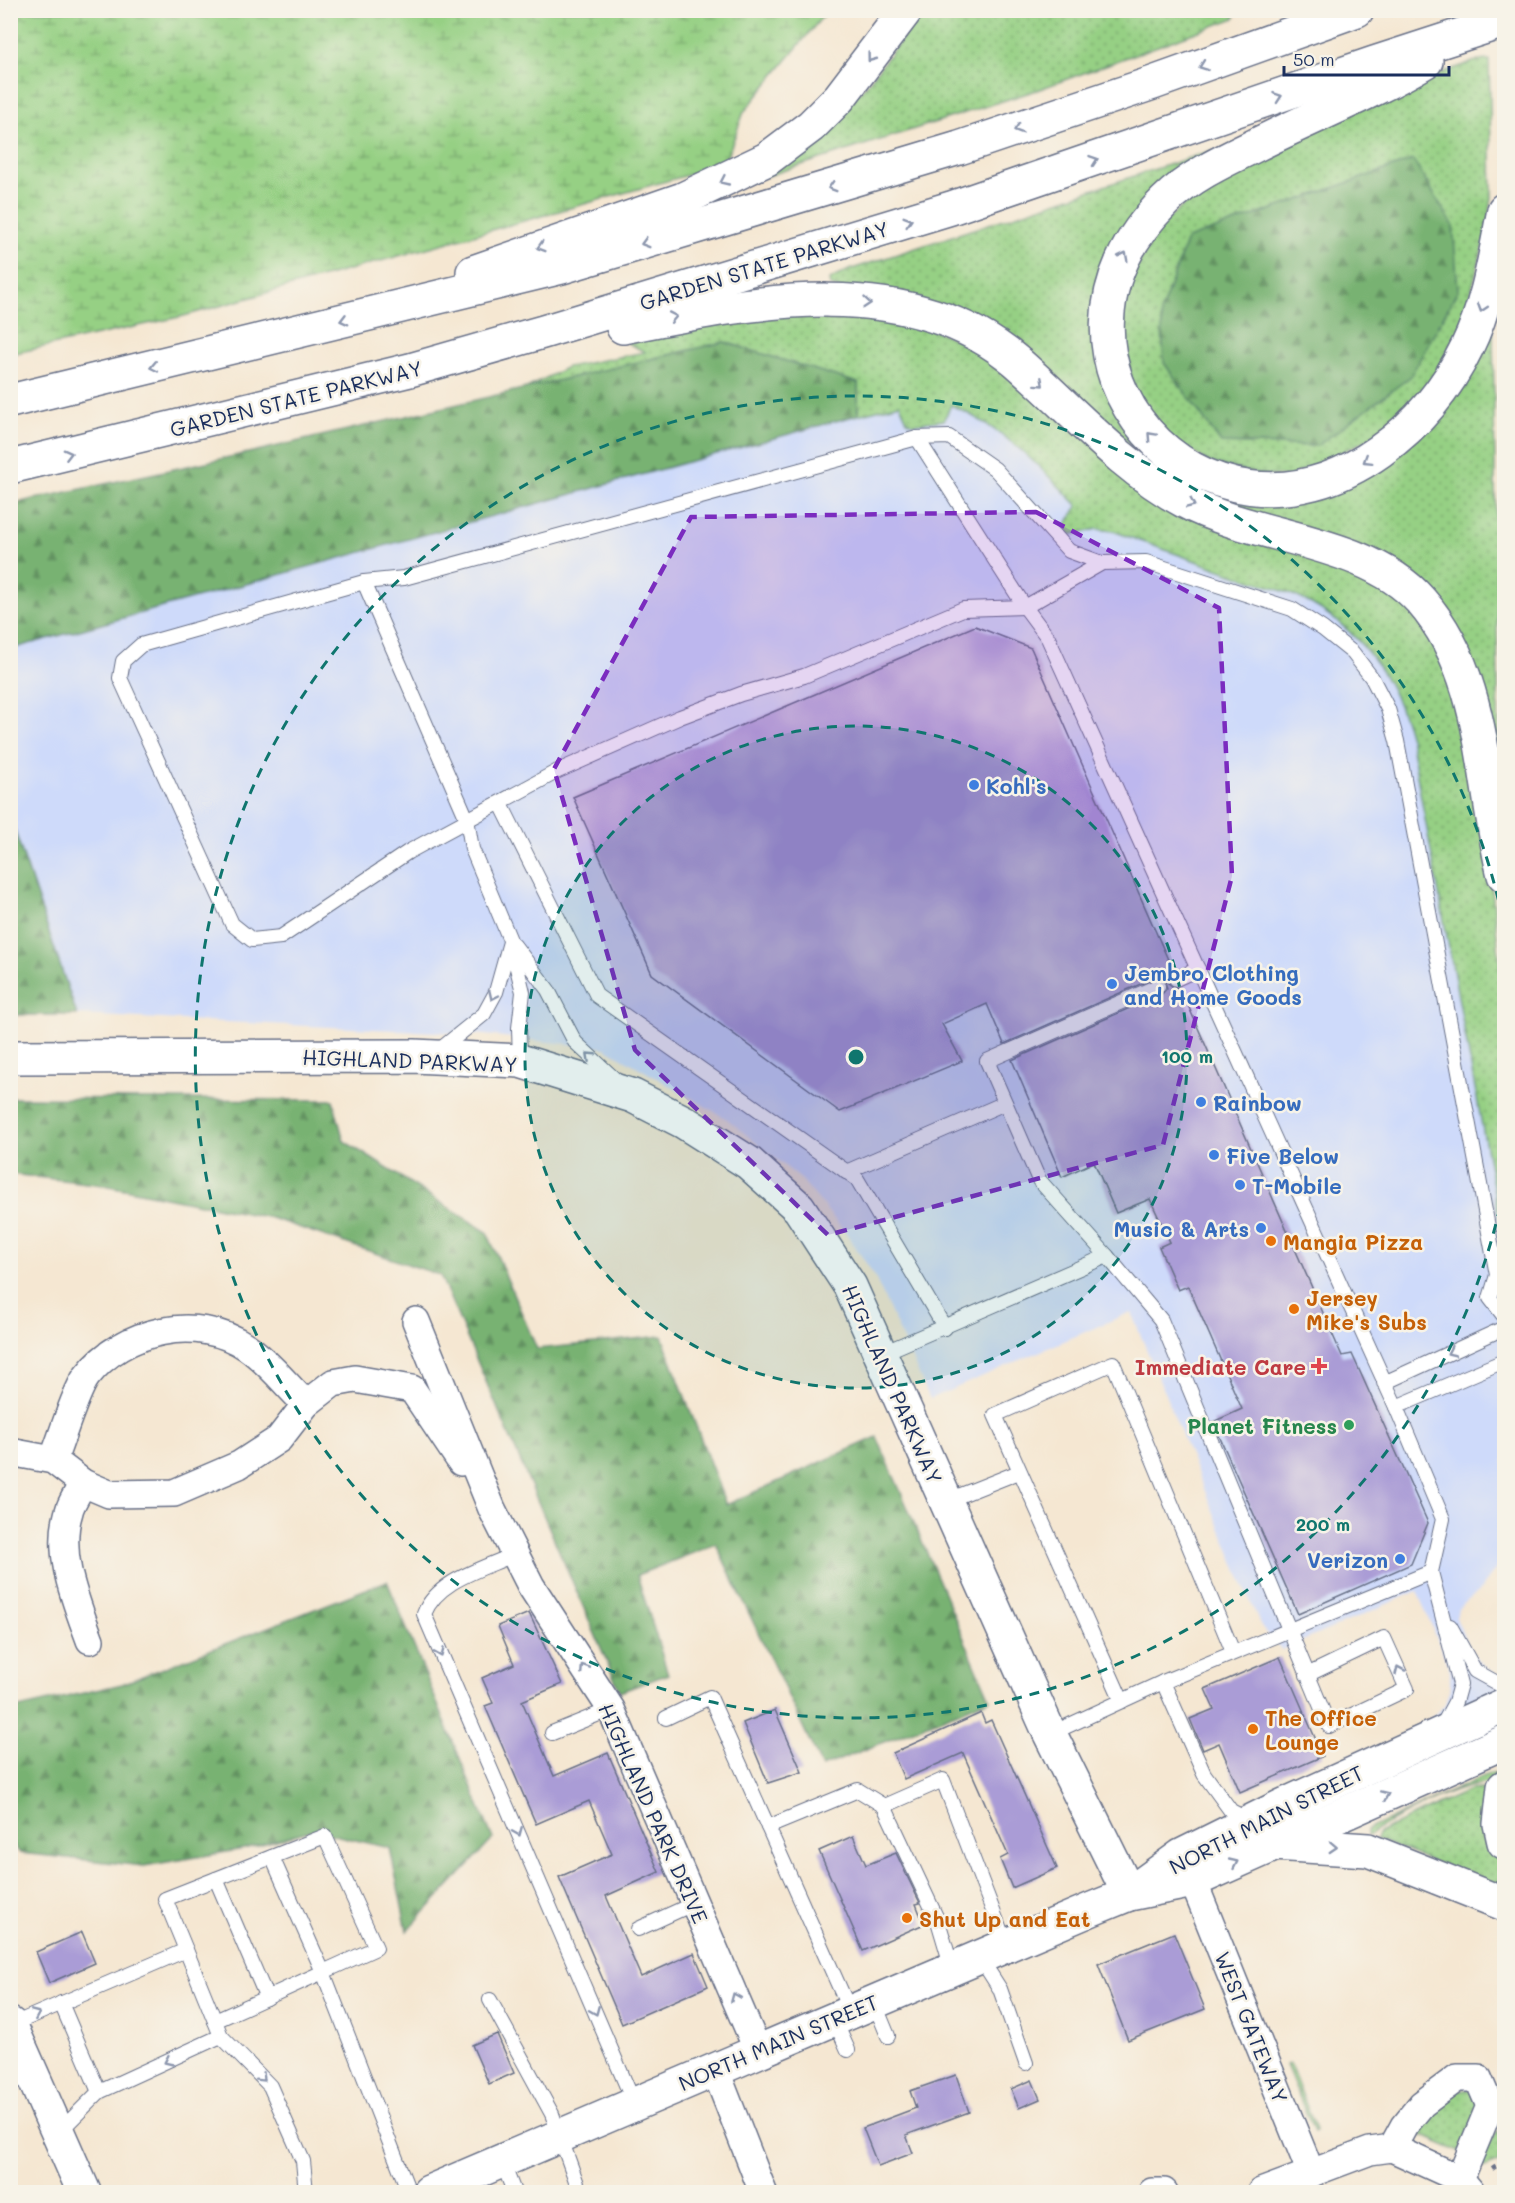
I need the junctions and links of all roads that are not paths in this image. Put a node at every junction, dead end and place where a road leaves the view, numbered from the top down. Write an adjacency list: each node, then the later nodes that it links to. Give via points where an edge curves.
1 (906, 10): 5 (main road, one-way to 5, via 839,98 811,126 767,159 683,199 514,255)
2 (1357, 10): 5 (main road, one-way to 5, via 1153,84 848,183 562,267)
3 (1491, 26): 4 (main road, one-way to 3, via 1485,302 1460,361 1423,414 1398,439 1357,466 1312,484 1284,489 1221,482 1191,469 1164,450 1142,427 1123,396 1108,345 1111,289 1132,240 1167,199 1239,153 1408,72); 6 (main road, GARDEN STATE PARKWAY, one-way to 3, via 951,208)
4 (1504, 210)
5 (400, 305): 7 (main road, one-way to 7)
6 (410, 370): 9 (main road, GARDEN STATE PARKWAY, one-way to 6); 15 (main road, one-way to 15, via 714,309 781,302 884,305 934,316 975,333 1013,359 1164,489 1208,511 1374,566 1422,601 1442,630 1468,688 1483,750)
7 (10, 401)
8 (917, 438): 10 (lane, via 949,437 995,470 1069,551); 11 (lane, via 404,578); 12 (lane)
9 (10, 467)
10 (1102, 563): 12 (lane); 27 (lane, via 1146,562 1292,609 1353,653 1372,678 1388,709 1396,741 1497,1275 1490,1298)
11 (364, 582): 14 (lane); 14 (lane, via 141,645 123,661 120,678 232,924 252,940 281,937 408,852)
12 (1025, 608): 13 (lane, via 963,609 804,676 680,717 558,771); 17 (lane, via 1048,638)
13 (501, 804): 14 (lane); 25 (lane, via 597,996)
14 (467, 819): 16 (lane, via 472,849)
15 (1504, 875)
16 (510, 940): 20 (lane, one-way to 20, via 496,992 484,1014); 22 (lane, via 523,992); 23 (lane, one-way to 16, via 575,1042 548,990)
17 (1198, 969): 18 (lane); 33 (lane)
18 (1176, 979)
19 (1158, 986): 24 (lane, via 987,1061)
20 (432, 1056): 21 (main road, HIGHLAND PARKWAY); 22 (main road, HIGHLAND PARKWAY)
21 (10, 1057)
22 (520, 1061): 23 (main road, HIGHLAND PARKWAY)
23 (633, 1096): 31 (main road, HIGHLAND PARKWAY, via 749,1163 798,1208 850,1286)
24 (1005, 1103): 25 (lane); 26 (lane, via 1039,1180)
25 (846, 1172): 30 (lane, via 857,1179)
26 (1107, 1256): 30 (lane); 45 (lane, via 1161,1320)
27 (1504, 1316)
28 (416, 1321): 41 (street, HIGHLAND PARK DRIVE)
29 (1504, 1328): 33 (lane, one-way to 33)
30 (945, 1329): 31 (lane)
31 (883, 1353): 40 (main road, HIGHLAND PARKWAY)
32 (1504, 1361): 35 (lane)
33 (1384, 1383): 35 (lane)
34 (306, 1404): 37 (street, via 247,1347 198,1329 172,1329 136,1338 104,1357 85,1377); 39 (street, via 279,1439 239,1465 174,1493 109,1494); 41 (street, via 333,1383 356,1379 412,1389)
35 (1396, 1407): 43 (lane, via 1443,1519)
36 (10, 1452): 37 (street)
37 (53, 1460): 39 (street)
38 (1019, 1472): 40 (lane); 47 (lane, via 995,1416 1113,1363); 51 (lane)
39 (83, 1483): 46 (street, via 70,1509 66,1545 70,1586)
40 (946, 1501): 56 (main road, HIGHLAND PARKWAY)
41 (492, 1509): 42 (street, HIGHLAND PARK DRIVE)
42 (515, 1554): 53 (street, HIGHLAND PARK DRIVE, one-way to 42, via 531,1586); 88 (lane, one-way to 88, via 443,1588 429,1599 424,1614)
43 (1431, 1572): 44 (lane); 45 (lane)
44 (1439, 1605): 50 (lane, via 1475,1671); 57 (lane, via 1460,1684)
45 (1287, 1630): 47 (lane); 48 (lane)
46 (90, 1640)
47 (1233, 1652): 49 (lane)
48 (1307, 1675): 48 (lane, one-way to 48, via 1329,1726 1407,1689 1384,1638)
49 (1163, 1682): 51 (lane); 61 (lane, via 1204,1774 1231,1811)
50 (1504, 1687)
51 (1122, 1701): 56 (lane)
52 (1504, 1705): 57 (main road, NORTH MAIN STREET)
53 (611, 1709): 55 (lane); 69 (street, HIGHLAND PARK DRIVE)
54 (666, 1718): 62 (lane, via 710,1697)
55 (552, 1733)
56 (1050, 1734): 68 (main road, HIGHLAND PARKWAY)
57 (1437, 1736): 61 (main road, NORTH MAIN STREET)
58 (1504, 1742): 64 (main road, NORTH MAIN STREET, one-way to 58)
59 (1504, 1787): 63 (main road, via 1500,1824)
60 (884, 1806): 62 (lane, via 858,1790); 73 (lane, via 938,1921); 73 (lane, via 943,1780)
61 (1252, 1821): 68 (main road, NORTH MAIN STREET, via 1181,1856)
62 (768, 1827): 78 (lane)
63 (1504, 1842)
64 (1274, 1844): 67 (main road, NORTH MAIN STREET, one-way to 64); 70 (main road, one-way to 70, via 1368,1850)
65 (272, 1857): 66 (lane); 74 (lane); 74 (lane, via 325,1836 376,1948)
66 (216, 1879): 72 (lane, via 165,1899); 75 (lane)
67 (1193, 1881): 68 (main road, NORTH MAIN STREET); 93 (street, WEST GATEWAY, via 1237,2005)
68 (1129, 1894): 73 (main road, NORTH MAIN STREET)
69 (695, 1903): 71 (lane); 84 (street, HIGHLAND PARK DRIVE, one-way to 69)
70 (1504, 1904)
71 (638, 1929)
72 (186, 1950): 77 (lane); 79 (lane)
73 (979, 1956): 78 (main road, NORTH MAIN STREET); 85 (lane, via 1000,1989)
74 (323, 1972): 75 (lane); 97 (lane)
75 (267, 1998): 79 (lane)
76 (490, 2000): 90 (lane)
77 (61, 2003): 80 (lane, one-way to 77); 87 (lane)
78 (853, 2010): 82 (lane); 83 (lane); 84 (main road, NORTH MAIN STREET)
79 (215, 2021): 81 (lane)
80 (11, 2024): 89 (main road)
81 (221, 2036): 87 (lane, one-way to 87); 96 (lane, one-way to 96, via 270,2086 303,2161)
82 (888, 2036)
83 (848, 2050)
84 (758, 2051): 86 (main road, NORTH MAIN STREET)
85 (1026, 2063)
86 (715, 2069): 88 (main road, NORTH MAIN STREET); 101 (street)
87 (99, 2092): 89 (lane)
88 (634, 2103): 90 (main road, NORTH MAIN STREET)
89 (59, 2132): 95 (main road)
90 (560, 2136): 92 (main road, NORTH MAIN STREET); 100 (lane)
91 (1392, 2148): 93 (street, via 1371,2151); 94 (street); 94 (street, via 1422,2104 1457,2078 1478,2078 1490,2106)
92 (502, 2161): 98 (main road, NORTH MAIN STREET); 99 (lane)
93 (1311, 2173): 104 (street)
94 (1473, 2182)
95 (84, 2193)
96 (306, 2193)
97 (409, 2193)
98 (429, 2193)
99 (514, 2193)
100 (580, 2193)
101 (763, 2193)
102 (1152, 2193): 103 (street)
103 (1164, 2193)
104 (1261, 2193)

